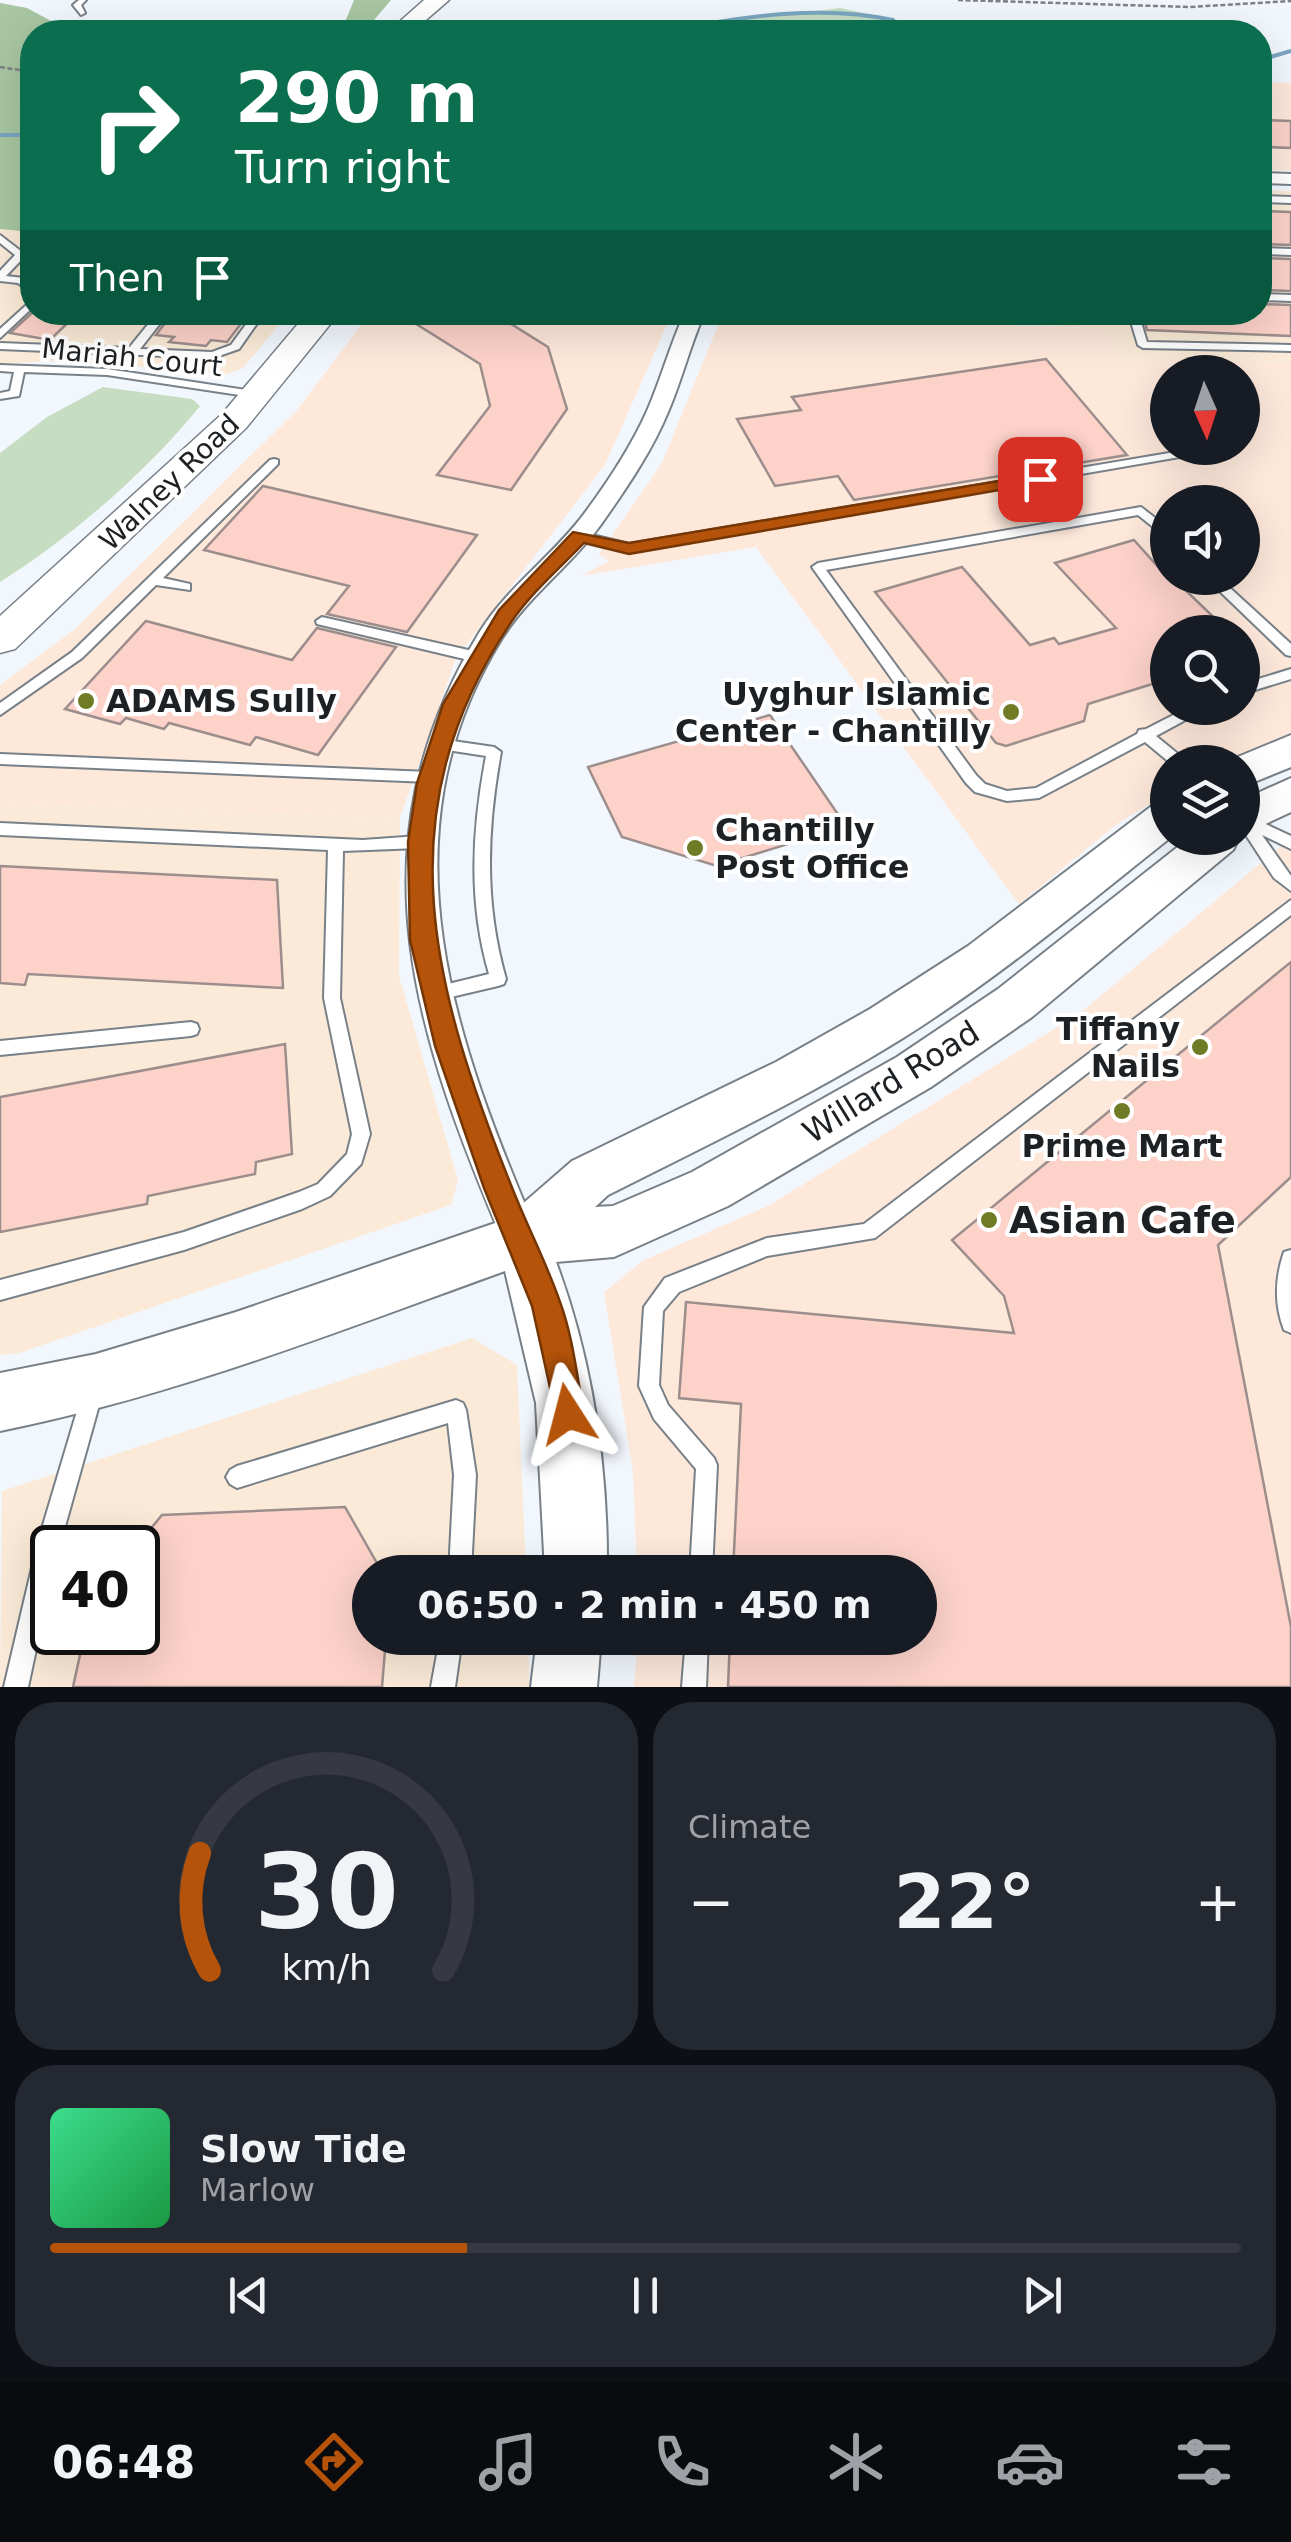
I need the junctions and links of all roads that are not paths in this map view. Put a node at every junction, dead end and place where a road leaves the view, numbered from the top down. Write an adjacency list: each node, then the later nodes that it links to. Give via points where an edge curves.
1 (83, 0): 4 (lane, via 77,5)
2 (418, 0): 5 (main road)
3 (438, 0): 6 (main road)
4 (81, 14)
5 (397, 20)
6 (414, 20)
7 (0, 238): 8 (lane, via 20,255)
8 (0, 277)
9 (20, 315): 15 (lane)
10 (153, 325): 19 (lane)
11 (251, 325): 19 (lane, via 226,352)
12 (315, 325): 23 (main road, Walney Road)
13 (690, 325): 28 (street, via 645,437)
14 (1137, 325): 18 (lane, via 1143,345)
15 (0, 335)
16 (0, 346): 17 (lane)
17 (54, 347): 19 (lane); 22 (lane)
18 (1291, 348)
19 (134, 349)
20 (0, 368): 21 (lane, Mariah Court)
21 (20, 368): 22 (lane, Mariah Court); 24 (lane, via 15,394)
22 (40, 368): 23 (lane, Mariah Court)
23 (259, 395): 33 (main road, Walney Road)
24 (0, 396)
25 (1150, 459): 28 (lane, via 629,548)
26 (274, 462): 29 (lane)
27 (1150, 518): 40 (lane, via 1142,511 818,567 980,788 1007,796 1039,792)
28 (580, 536): 35 (street, via 506,614)
29 (153, 580): 30 (lane); 38 (lane, via 77,655)
30 (186, 587)
31 (1230, 595): 34 (lane)
32 (322, 621): 35 (lane)
33 (0, 638)
34 (1291, 652)
35 (477, 657): 41 (street)
36 (1291, 674): 37 (lane)
37 (1260, 683)
38 (0, 710)
39 (1162, 725): 40 (lane)
40 (1144, 734): 42 (lane)
41 (439, 744): 46 (street); 59 (lane, via 494,752 480,858 489,953 498,979)
42 (1157, 745)
43 (1291, 750): 45 (main road)
44 (0, 758): 46 (lane)
45 (1260, 764)
46 (430, 777): 52 (street)
47 (1291, 793): 48 (main road)
48 (1260, 809)
49 (1260, 827): 53 (lane)
50 (0, 829): 55 (lane)
51 (1150, 830): 62 (main road, Willard Road, via 968,970 792,1076 590,1178)
52 (420, 842): 55 (lane); 59 (street, via 419,906)
53 (1291, 843)
54 (1260, 844): 57 (lane)
55 (336, 845): 64 (lane, via 332,998 361,1134 355,1158 324,1190 302,1200 184,1241)
56 (1197, 855): 62 (main road, Willard Road, via 1014,1003 816,1130 710,1190 614,1231)
57 (1291, 884)
58 (1291, 906): 71 (lane, via 868,1232 767,1247 672,1284 654,1307 649,1386 661,1412 707,1465)
59 (433, 994): 62 (street)
60 (190, 1029): 61 (lane)
61 (0, 1048)
62 (521, 1240): 66 (main road, Willard Road, via 343,1306); 70 (main road, via 547,1306 565,1385)
63 (1291, 1260): 65 (lane, via 1285,1298)
64 (0, 1290)
65 (1291, 1323)
66 (96, 1383): 67 (main road, Willard Road); 75 (lane)
67 (0, 1402)
68 (237, 1476): 69 (lane, via 456,1410 466,1474)
69 (461, 1555)
70 (576, 1555)
71 (702, 1555)
72 (448, 1655): 76 (lane)
73 (568, 1655): 77 (main road)
74 (696, 1655): 78 (lane)
75 (16, 1687)
76 (443, 1687)
77 (564, 1687)
78 (694, 1687)

